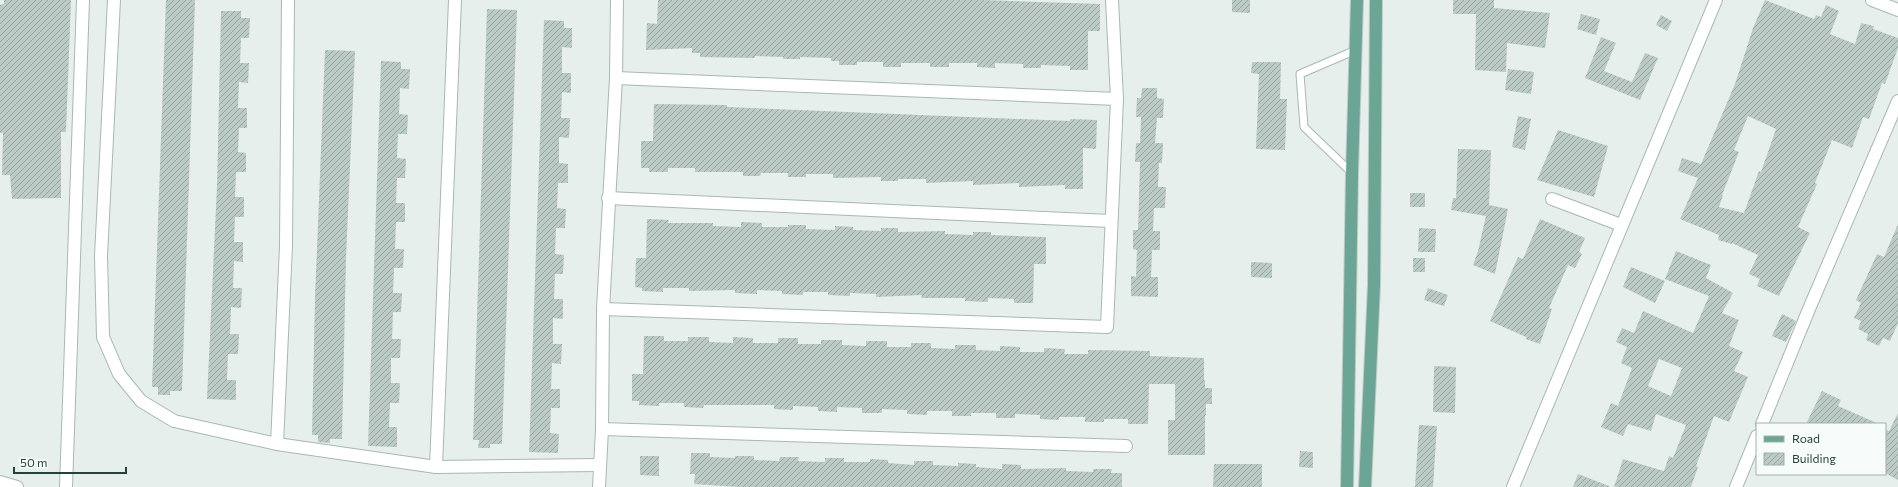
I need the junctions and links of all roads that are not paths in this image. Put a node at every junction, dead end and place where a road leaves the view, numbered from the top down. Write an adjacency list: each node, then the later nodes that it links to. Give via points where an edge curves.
1 (83, 0): 31 (street)
2 (114, 0): 25 (street, via 101,256 103,337 119,374 142,401 174,421)
3 (288, 0): 25 (street, via 286,246)
4 (455, 0): 28 (street)
5 (617, 0): 13 (street)
6 (1112, 0): 14 (street)
7 (1357, 0): 12 (main road)
8 (1376, 0): 34 (main road, via 1374,285)
9 (1716, 0): 20 (street)
10 (1872, 0): 11 (street)
11 (1898, 10)
12 (1356, 50): 16 (main road); 16 (lane, via 1300,74 1304,127)
13 (616, 78): 14 (street); 17 (street)
14 (1117, 99): 19 (street)
15 (1898, 101): 22 (street)
16 (1352, 173): 33 (main road)
17 (608, 198): 19 (street); 21 (street)
18 (1552, 199): 20 (street)
19 (1111, 221): 21 (street, via 1107,327)
20 (1621, 225): 35 (street)
21 (603, 309): 23 (street)
22 (1762, 423)
23 (602, 429): 26 (street); 27 (street)
24 (1756, 438): 36 (street)
25 (277, 444): 28 (street)
26 (1126, 446)
27 (599, 465): 28 (street); 32 (street)
28 (436, 467)
29 (0, 482): 30 (street)
30 (17, 487)
31 (66, 487)
32 (599, 487)
33 (1347, 487)
34 (1365, 487)
35 (1513, 487)
36 (1736, 487)

